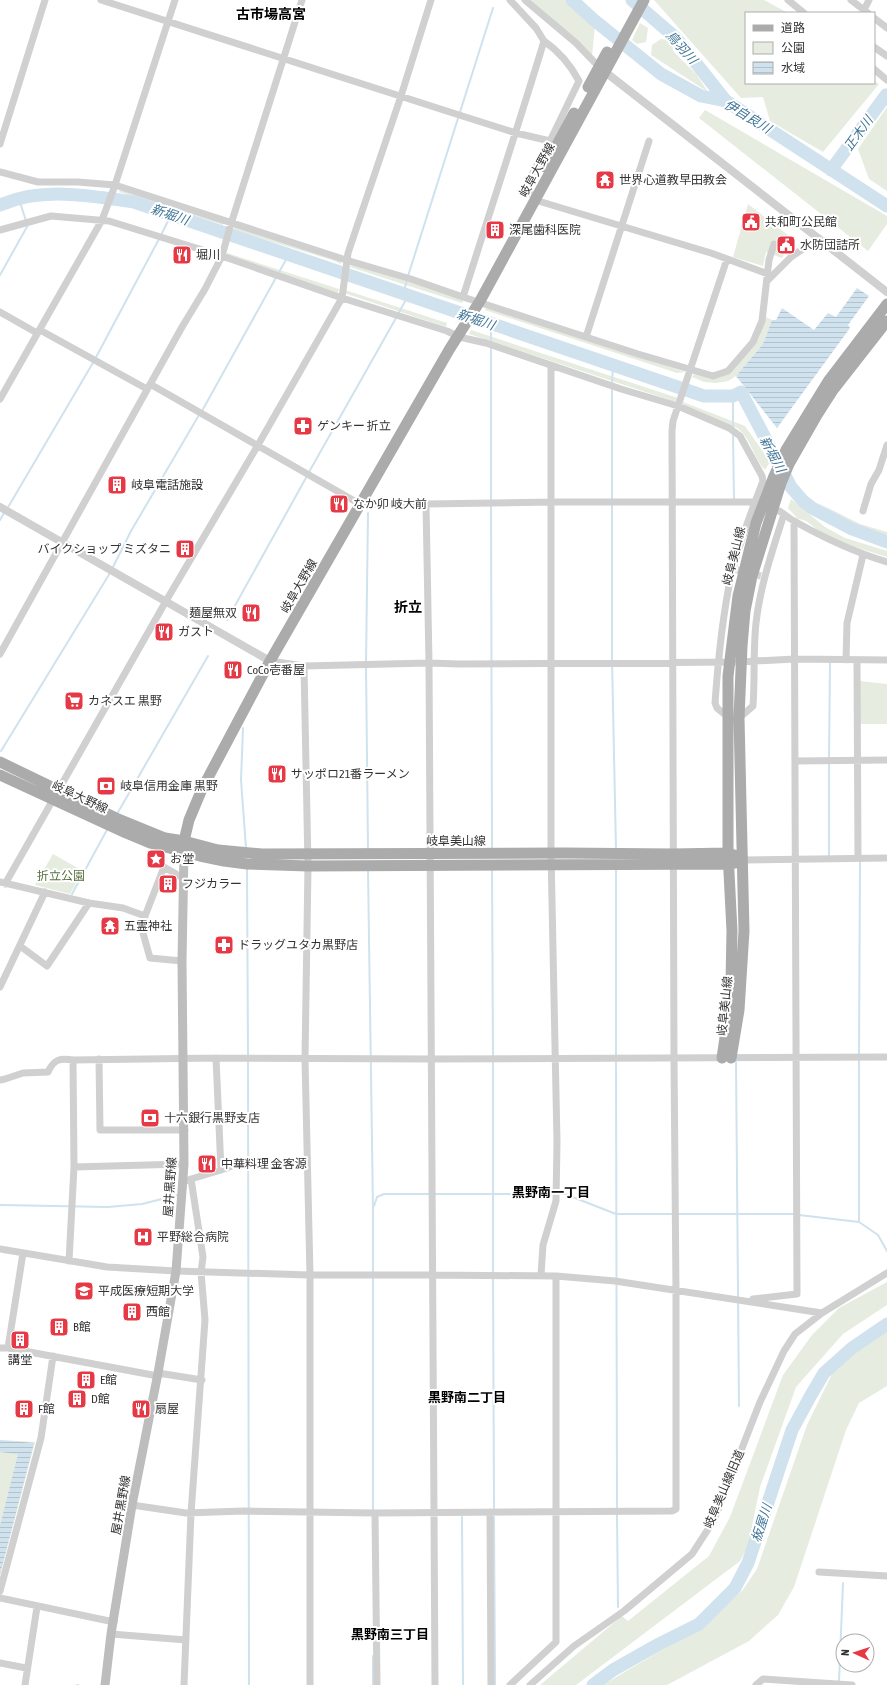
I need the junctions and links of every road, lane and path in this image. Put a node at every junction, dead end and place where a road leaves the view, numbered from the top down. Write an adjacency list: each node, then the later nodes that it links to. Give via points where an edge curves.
1 (46, 0): 29 (street)
2 (101, 0): 17 (street)
3 (175, 0): 17 (street)
4 (302, 0): 22 (street)
5 (431, 0): 26 (street)
6 (510, 0): 19 (street, via 536,28)
7 (524, 0): 23 (street)
8 (635, 0): 23 (main road, 岐阜大野線)
9 (644, 0): 23 (main road, 岐阜大野線)
10 (788, 0): 14 (street)
11 (797, 0): 15 (street)
12 (851, 0): 13 (street)
13 (868, 6)
14 (803, 12)
15 (803, 12)
16 (875, 19): 18 (street)
17 (169, 21): 22 (street); 32 (street)
18 (887, 28)
19 (544, 41): 27 (street); 30 (street, via 559,51 580,80)
20 (875, 48): 21 (street)
21 (887, 56)
22 (283, 59): 26 (street); 35 (street)
23 (604, 65): 30 (main road, 岐阜大野線); 38 (street)
24 (875, 70): 25 (street)
25 (887, 80)
26 (401, 96): 27 (street); 42 (street)
27 (516, 133): 30 (street); 46 (street)
28 (649, 141): 36 (street)
29 (0, 144)
30 (557, 145): 33 (main road, 岐阜大野線); 33 (street, via 526,186)
31 (0, 172): 32 (street, via 38,182 78,182)
32 (114, 187): 34 (street); 35 (street)
33 (533, 198): 36 (street); 46 (main road, 岐阜大野線)
34 (103, 218): 37 (street, via 50,216); 40 (street); 50 (street)
35 (231, 225): 40 (street); 42 (street)
36 (622, 227): 41 (street); 52 (street)
37 (0, 230)
38 (819, 238): 43 (street); 44 (street)
39 (774, 244): 43 (street, via 769,260)
40 (223, 254): 45 (street); 55 (street)
41 (727, 259): 43 (street); 54 (street)
42 (346, 263): 45 (street); 46 (street, via 408,277)
43 (768, 277): 54 (street, via 762,321 753,342 737,362 728,371 713,376)
44 (887, 292)
45 (342, 294): 51 (street); 58 (street)
46 (472, 299): 51 (main road, 岐阜大野線); 52 (street)
47 (887, 304): 64 (main road, 岐阜美山線, via 811,406 786,450)
48 (0, 312): 50 (street)
49 (887, 321): 64 (main road, 岐阜美山線, via 833,390 789,464)
50 (39, 331): 55 (street); 56 (street)
51 (457, 334): 53 (street); 62 (main road, 岐阜大野線)
52 (586, 337): 54 (street)
53 (551, 365): 57 (street, via 621,389); 60 (street)
54 (690, 372): 57 (street)
55 (149, 387): 58 (street); 68 (street)
56 (0, 399)
57 (679, 404): 61 (street, via 672,431); 64 (street, via 730,428 740,436 762,476)
58 (258, 445): 62 (street); 71 (street)
59 (887, 446): 66 (street)
60 (551, 502): 61 (street); 63 (street); 83 (street)
61 (672, 503): 64 (street); 79 (street)
62 (362, 504): 63 (street); 76 (main road, 岐阜大野線)
63 (426, 504): 82 (street)
64 (769, 504): 67 (street); 77 (street); 80 (main road, 岐阜美山線, via 751,540); 80 (street, via 735,569 726,603); 81 (main road, 岐阜美山線, via 745,611)
65 (0, 507): 68 (street)
66 (862, 511)
67 (794, 521): 69 (street); 73 (street)
68 (61, 543): 71 (street); 72 (street)
69 (863, 555): 70 (street); 74 (street, via 847,623)
70 (887, 562)
71 (166, 601): 76 (street); 91 (street)
72 (0, 654)
73 (795, 660): 74 (street); 77 (street); 88 (street)
74 (846, 660): 78 (street)
75 (887, 660): 78 (street)
76 (270, 661): 84 (street); 92 (main road, 岐阜大野線, via 202,789 189,820)
77 (753, 661): 81 (street); 85 (street, via 753,706)
78 (857, 661): 86 (street)
79 (673, 662): 80 (street); 83 (street); 99 (street)
80 (723, 662): 81 (street); 93 (main road, 岐阜美山線, via 728,717)
81 (741, 662): 85 (main road, 岐阜美山線)
82 (429, 663): 83 (street); 84 (street); 100 (street)
83 (550, 664): 94 (street)
84 (304, 666): 95 (street)
85 (739, 718): 101 (main road, 岐阜美山線)
86 (858, 760): 87 (street); 88 (street); 97 (street)
87 (887, 760)
88 (796, 761): 96 (street)
89 (0, 762): 91 (main road, 岐阜大野線)
90 (0, 775): 91 (main road, 岐阜大野線)
91 (56, 795): 92 (main road, 岐阜大野線); 106 (street)
92 (184, 847): 95 (main road, 岐阜美山線, via 262,854); 103 (main road, 岐阜美山線, via 218,860 247,864); 105 (main road, 屋井黒野線)
93 (728, 852): 99 (main road, 岐阜美山線); 101 (main road, 岐阜美山線); 102 (main road, 岐阜美山線)
94 (552, 853): 99 (main road, 岐阜美山線); 100 (main road, 岐阜美山線); 104 (street)
95 (308, 854): 100 (main road, 岐阜美山線); 103 (street)
96 (796, 858): 97 (street); 101 (street); 119 (street)
97 (858, 858): 98 (street)
98 (887, 858)
99 (673, 859): 102 (main road, 岐阜美山線); 104 (main road, 岐阜美山線); 117 (street)
100 (430, 860): 103 (main road, 岐阜美山線); 104 (main road, 岐阜美山線); 122 (street)
101 (744, 860): 102 (main road, 岐阜美山線); 118 (main road, 岐阜美山線, via 742,983 739,1010)
102 (729, 864): 118 (main road, 岐阜美山線, via 732,931)
103 (308, 866): 121 (street)
104 (552, 866): 116 (street)
105 (183, 878): 109 (street, via 164,867); 111 (main road, 屋井黒野線)
106 (3, 883): 107 (street)
107 (45, 892): 108 (street); 110 (street)
108 (89, 903): 109 (street, via 123,908); 110 (street, via 47,966)
109 (145, 916): 111 (street, via 143,933 150,958)
110 (20, 946): 112 (street)
111 (182, 961): 114 (main road, 屋井黒野線)
112 (0, 987)
113 (887, 1057): 119 (street)
114 (184, 1058): 115 (street); 120 (street); 125 (main road, 屋井黒野線)
115 (216, 1058): 121 (street); 129 (street)
116 (556, 1058): 117 (street); 122 (street); 139 (street, via 556,1201 543,1245)
117 (674, 1058): 118 (street); 141 (street)
118 (727, 1058): 119 (street)
119 (797, 1058): 142 (street, via 797,1294)
120 (99, 1059): 123 (street); 125 (street, via 100,1130)
121 (305, 1059): 122 (street); 138 (street)
122 (432, 1059): 137 (street)
123 (73, 1060): 124 (street, via 62,1058 53,1063 48,1072 23,1073); 128 (street)
124 (0, 1080)
125 (185, 1130): 127 (main road, 屋井黒野線)
126 (243, 1162): 129 (street)
127 (184, 1164): 128 (street); 130 (main road, 屋井黒野線)
128 (74, 1167): 133 (street)
129 (221, 1170): 130 (street)
130 (187, 1180): 134 (main road, 屋井黒野線); 135 (street, via 203,1257)
131 (0, 1249): 132 (street)
132 (23, 1253): 133 (street); 144 (street)
133 (69, 1261): 134 (street, via 107,1267)
134 (176, 1271): 135 (street); 146 (main road, 屋井黒野線)
135 (200, 1272): 138 (street); 147 (street, via 204,1320)
136 (887, 1273): 143 (street, 岐阜美山線旧道)
137 (433, 1274): 138 (street); 139 (street); 151 (street)
138 (310, 1275): 149 (street)
139 (542, 1275): 140 (street)
140 (556, 1276): 141 (street, via 616,1281); 153 (street)
141 (676, 1291): 142 (street); 153 (street, via 676,1509)
142 (746, 1301): 143 (street)
143 (822, 1313): 174 (street, 岐阜美山線旧道, via 795,1334 784,1351 760,1402 714,1520 692,1554 624,1611 574,1646)
144 (4, 1348): 145 (street)
145 (53, 1356): 146 (street); 157 (street, via 41,1438)
146 (158, 1374): 147 (street); 148 (main road, 屋井黒野線)
147 (202, 1380): 150 (street)
148 (132, 1505): 150 (street); 160 (main road, 屋井黒野線)
149 (310, 1511): 150 (street); 154 (street); 169 (street)
150 (192, 1512): 162 (street)
151 (434, 1512): 152 (street); 154 (street); 171 (street)
152 (490, 1512): 153 (street); 172 (street)
153 (557, 1512): 173 (street, via 556,1642)
154 (375, 1513): 170 (street)
155 (819, 1572): 156 (street)
156 (887, 1576)
157 (0, 1591)
158 (0, 1598): 159 (street)
159 (37, 1607): 160 (street); 164 (street)
160 (114, 1622): 161 (main road, 屋井黒野線)
161 (112, 1634): 162 (street); 167 (main road, 屋井黒野線)
162 (186, 1640): 168 (street)
163 (1, 1664): 164 (street); 165 (street)
164 (26, 1668): 166 (street)
165 (0, 1672)
166 (25, 1685)
167 (105, 1685)
168 (184, 1685)
169 (310, 1685)
170 (377, 1685)
171 (435, 1685)
172 (491, 1685)
173 (510, 1685)
174 (530, 1685)
175 (756, 1685): 176 (street, via 763,1679)
176 (852, 1685)

